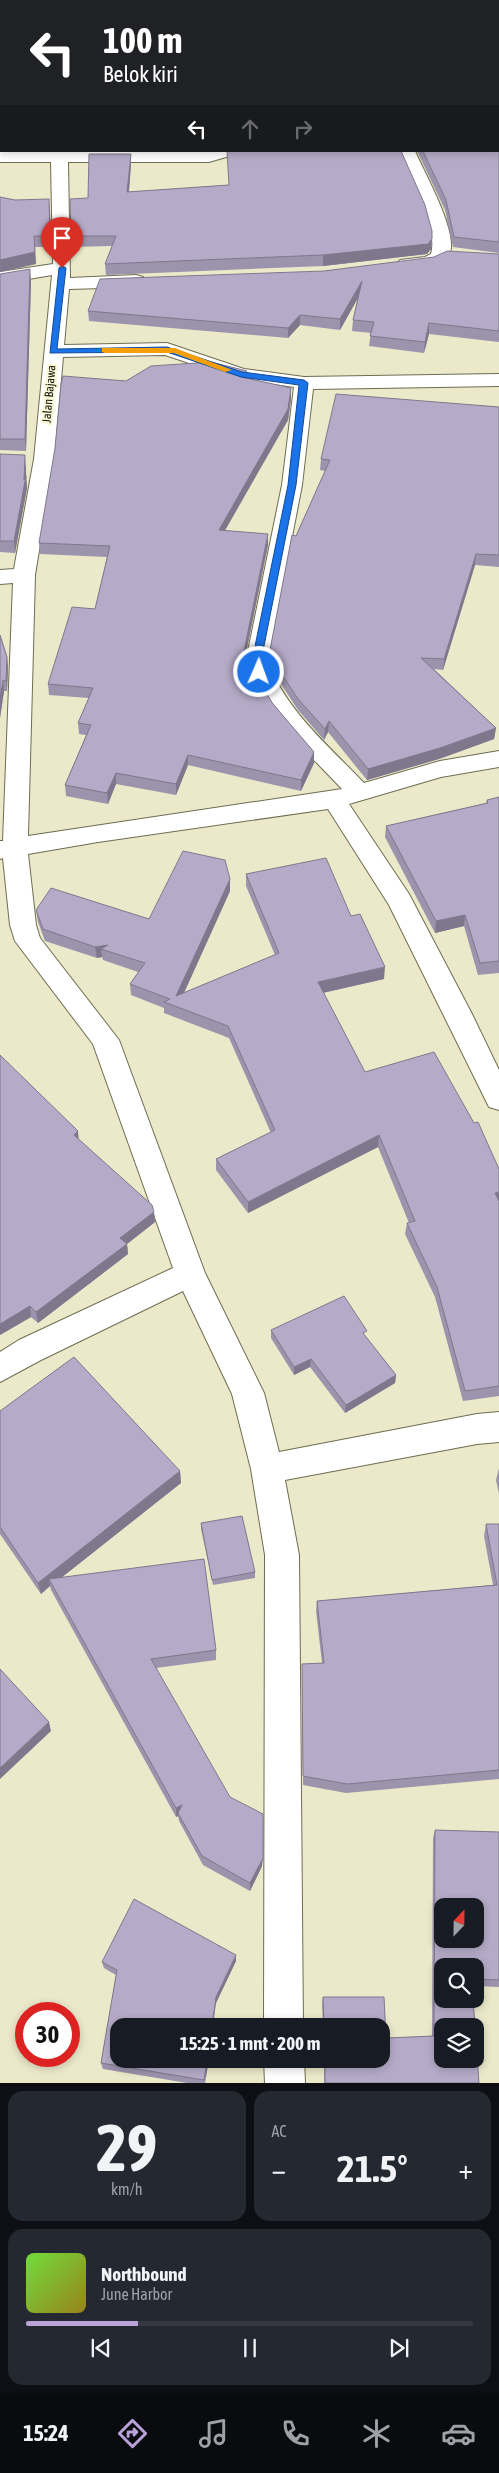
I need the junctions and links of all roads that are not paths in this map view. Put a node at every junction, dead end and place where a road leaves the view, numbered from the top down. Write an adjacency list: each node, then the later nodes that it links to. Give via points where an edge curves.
1 (224, 152): 3 (street, via 209,157)
2 (407, 152): 5 (street, via 441,236 443,249)
3 (59, 155): 4 (street); 8 (street, Jalan Bajawa)
4 (0, 157)
5 (440, 254): 6 (street); 7 (street, via 433,261)
6 (460, 255)
7 (387, 266)
8 (61, 276): 9 (street); 10 (street); 11 (street, Jalan Bajawa)
9 (0, 278)
10 (158, 280)
11 (53, 352): 13 (street, via 167,349 241,374); 14 (street, Jalan Bajawa)
12 (499, 380): 13 (street)
13 (304, 383): 16 (street, via 292,485 256,661 274,699)
14 (12, 576): 18 (street, Jalan Bajawa)
15 (499, 759): 16 (street, via 440,769)
16 (360, 793): 17 (street)
17 (334, 800): 18 (street, via 98,832); 19 (street, via 400,901)
18 (8, 850): 20 (street, Jalan Bajawa, via 28,941 105,1040)
19 (499, 1099)
20 (190, 1274): 21 (street, via 30,1350); 23 (street, Jalan Bajawa, via 248,1393)
21 (0, 1368)
22 (499, 1427): 23 (street)
23 (266, 1469): 24 (street, Jalan Bajawa, via 282,1555)
24 (284, 2018)
25 (284, 2068): 26 (street)
26 (284, 2083)

